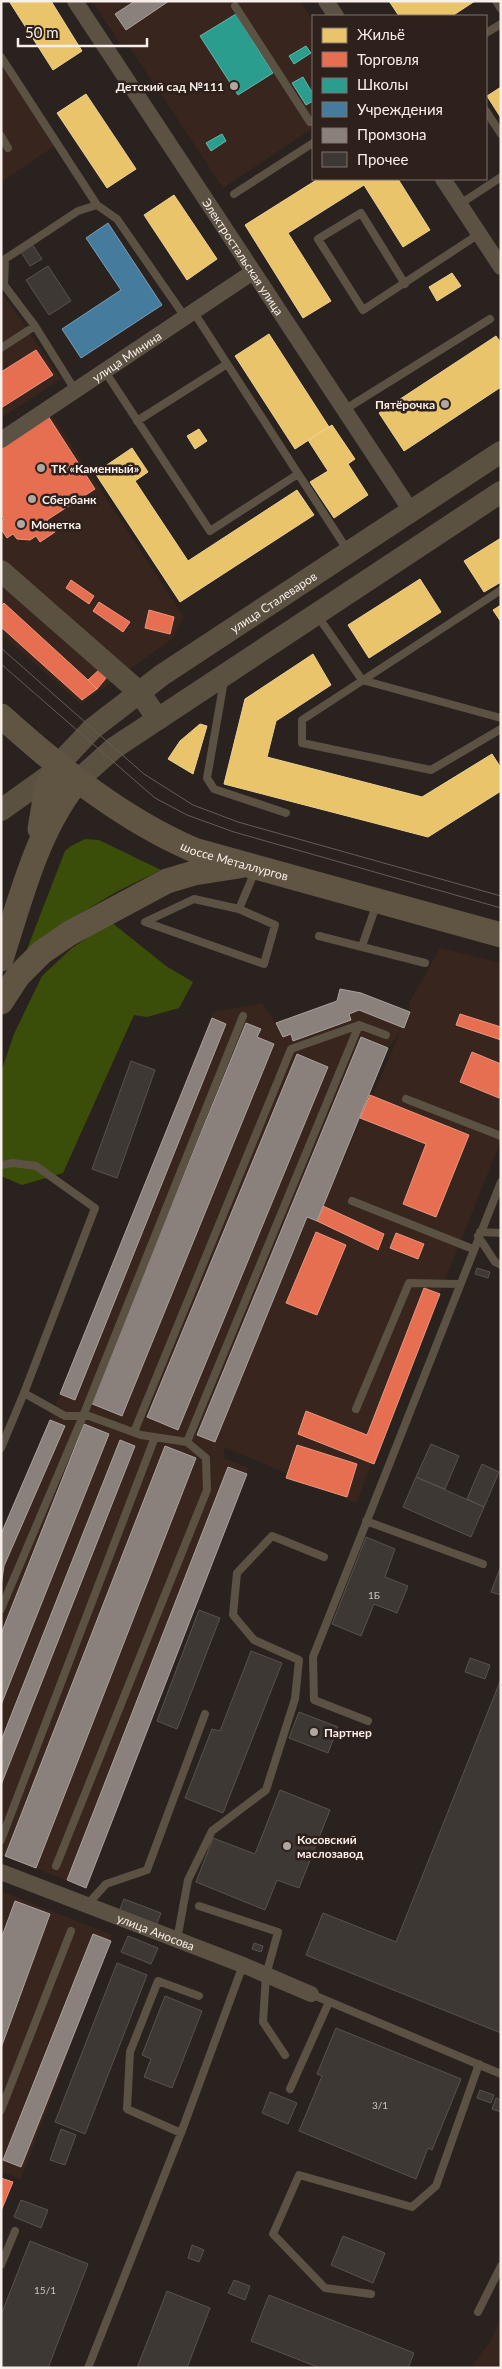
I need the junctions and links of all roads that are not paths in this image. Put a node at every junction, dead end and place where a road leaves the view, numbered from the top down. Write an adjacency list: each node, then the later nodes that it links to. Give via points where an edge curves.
1 (76, 1): 23 (street, Электростальская улица)
2 (496, 1): 4 (lane)
3 (235, 6): 10 (lane)
4 (501, 9)
5 (501, 24): 6 (lane)
6 (487, 32)
7 (1, 57): 8 (lane)
8 (4, 68): 18 (lane)
9 (487, 113): 11 (lane)
10 (312, 121)
11 (501, 134)
12 (1, 136): 14 (lane)
13 (312, 144): 17 (lane)
14 (8, 148)
15 (501, 177): 19 (lane)
16 (444, 180): 19 (street)
17 (234, 194)
18 (97, 204): 22 (lane, via 78,211 5,259); 26 (lane, via 117,219)
19 (460, 204): 20 (street)
20 (479, 234): 21 (street); 24 (lane)
21 (501, 266)
22 (3, 272): 25 (lane)
23 (253, 272): 26 (street, улица Минина); 33 (street, Электростальская улица)
24 (405, 284): 24 (lane, via 363,310 318,238 361,213)
25 (5, 293): 28 (lane)
26 (189, 314): 30 (lane); 31 (street, улица Минина)
27 (490, 320): 33 (lane)
28 (35, 326): 29 (lane); 32 (lane)
29 (1, 348)
30 (227, 364): 34 (lane); 37 (lane)
31 (104, 370): 32 (street, улица Минина); 34 (lane)
32 (75, 390): 35 (street, улица Минина)
33 (344, 410): 39 (street, Электростальская улица)
34 (137, 421): 37 (lane, via 210,531)
35 (1, 440)
36 (501, 452): 39 (main road, улица Сталеваров)
37 (298, 474): 41 (lane)
38 (501, 492): 40 (main road)
39 (411, 511): 40 (main road); 41 (main road, улица Сталеваров)
40 (430, 540): 44 (main road)
41 (348, 552): 47 (main road, улица Сталеваров)
42 (1, 571): 47 (main road)
43 (501, 590): 46 (lane)
44 (317, 614): 45 (main road); 46 (lane)
45 (225, 674): 50 (main road); 55 (lane, via 207,778 214,789)
46 (362, 680): 49 (lane); 51 (lane, via 302,720 302,743 430,770)
47 (139, 692): 50 (main road); 52 (main road, улица Сталеваров, via 92,729)
48 (1, 716): 52 (main road, шоссе Металлургов)
49 (501, 718)
50 (158, 719): 53 (main road, via 114,748)
51 (501, 729)
52 (55, 769): 53 (main road, шоссе Металлургов); 54 (main road, улица Сталеваров); 56 (main road, via 47,787)
53 (78, 780): 56 (main road, via 59,807); 57 (main road, шоссе Металлургов, via 164,838)
54 (1, 810)
55 (286, 813)
56 (36, 856): 63 (main road)
57 (252, 866): 58 (main road, шоссе Металлургов); 59 (lane); 65 (main road, via 194,873 167,881 134,898 42,952 18,976)
58 (377, 901): 60 (main road, шоссе Металлургов); 62 (lane)
59 (239, 909): 59 (lane, via 194,899 145,922 264,964 274,925)
60 (501, 935)
61 (319, 936): 62 (lane)
62 (362, 946): 64 (lane)
63 (1, 958)
64 (425, 964)
65 (1, 1002)
66 (243, 1016): 81 (lane)
67 (359, 1025): 68 (lane); 82 (lane, via 291,1050); 84 (lane)
68 (386, 1035)
69 (406, 1099): 70 (lane)
70 (501, 1136)
71 (1, 1165): 79 (lane, via 36,1166 95,1208)
72 (501, 1182): 74 (lane)
73 (352, 1201): 76 (lane)
74 (479, 1234): 75 (lane); 76 (lane); 77 (lane)
75 (501, 1234)
76 (473, 1249): 78 (lane)
77 (501, 1265)
78 (459, 1284): 80 (lane, via 409,1283); 86 (lane)
79 (24, 1393): 81 (lane, via 65,1416); 85 (lane)
80 (356, 1409)
81 (83, 1416): 82 (lane); 89 (lane)
82 (134, 1432): 83 (lane)
83 (155, 1437): 84 (lane); 92 (lane)
84 (187, 1442): 93 (lane, via 206,1458 207,1490)
85 (1, 1448)
86 (366, 1521): 88 (lane); 91 (lane, via 313,1657 314,1700)
87 (324, 1557): 98 (lane, via 272,1536 237,1573 233,1616 254,1640 299,1660 295,1699 266,1790 212,1832 188,1880)
88 (483, 1564)
89 (1, 1609)
90 (205, 1714): 95 (lane, via 147,1870 106,1884)
91 (368, 1721)
92 (1, 1840)
93 (56, 1866)
94 (1, 1872): 95 (street, улица Аносова)
95 (87, 1905): 98 (street, улица Аносова)
96 (200, 1906): 100 (lane, via 278,1932)
97 (71, 1932): 108 (lane)
98 (177, 1940): 99 (street, улица Аносова)
99 (243, 1965): 100 (street, улица Аносова); 109 (lane)
100 (266, 1975): 101 (street, улица Аносова); 104 (lane, via 263,2022)
101 (311, 1994): 103 (lane)
102 (199, 1996): 109 (lane, via 158,1981 130,2052 127,2109)
103 (329, 2002): 105 (lane); 107 (lane)
104 (285, 2056)
105 (479, 2064): 106 (lane); 113 (lane, via 436,2186 412,2208 300,2175 272,2234 325,2288)
106 (501, 2074)
107 (290, 2089)
108 (1, 2110)
109 (182, 2133): 115 (lane)
110 (15, 2231): 111 (lane)
111 (1, 2265)
112 (501, 2266): 114 (lane)
113 (371, 2294)
114 (478, 2312)
115 (88, 2368)

